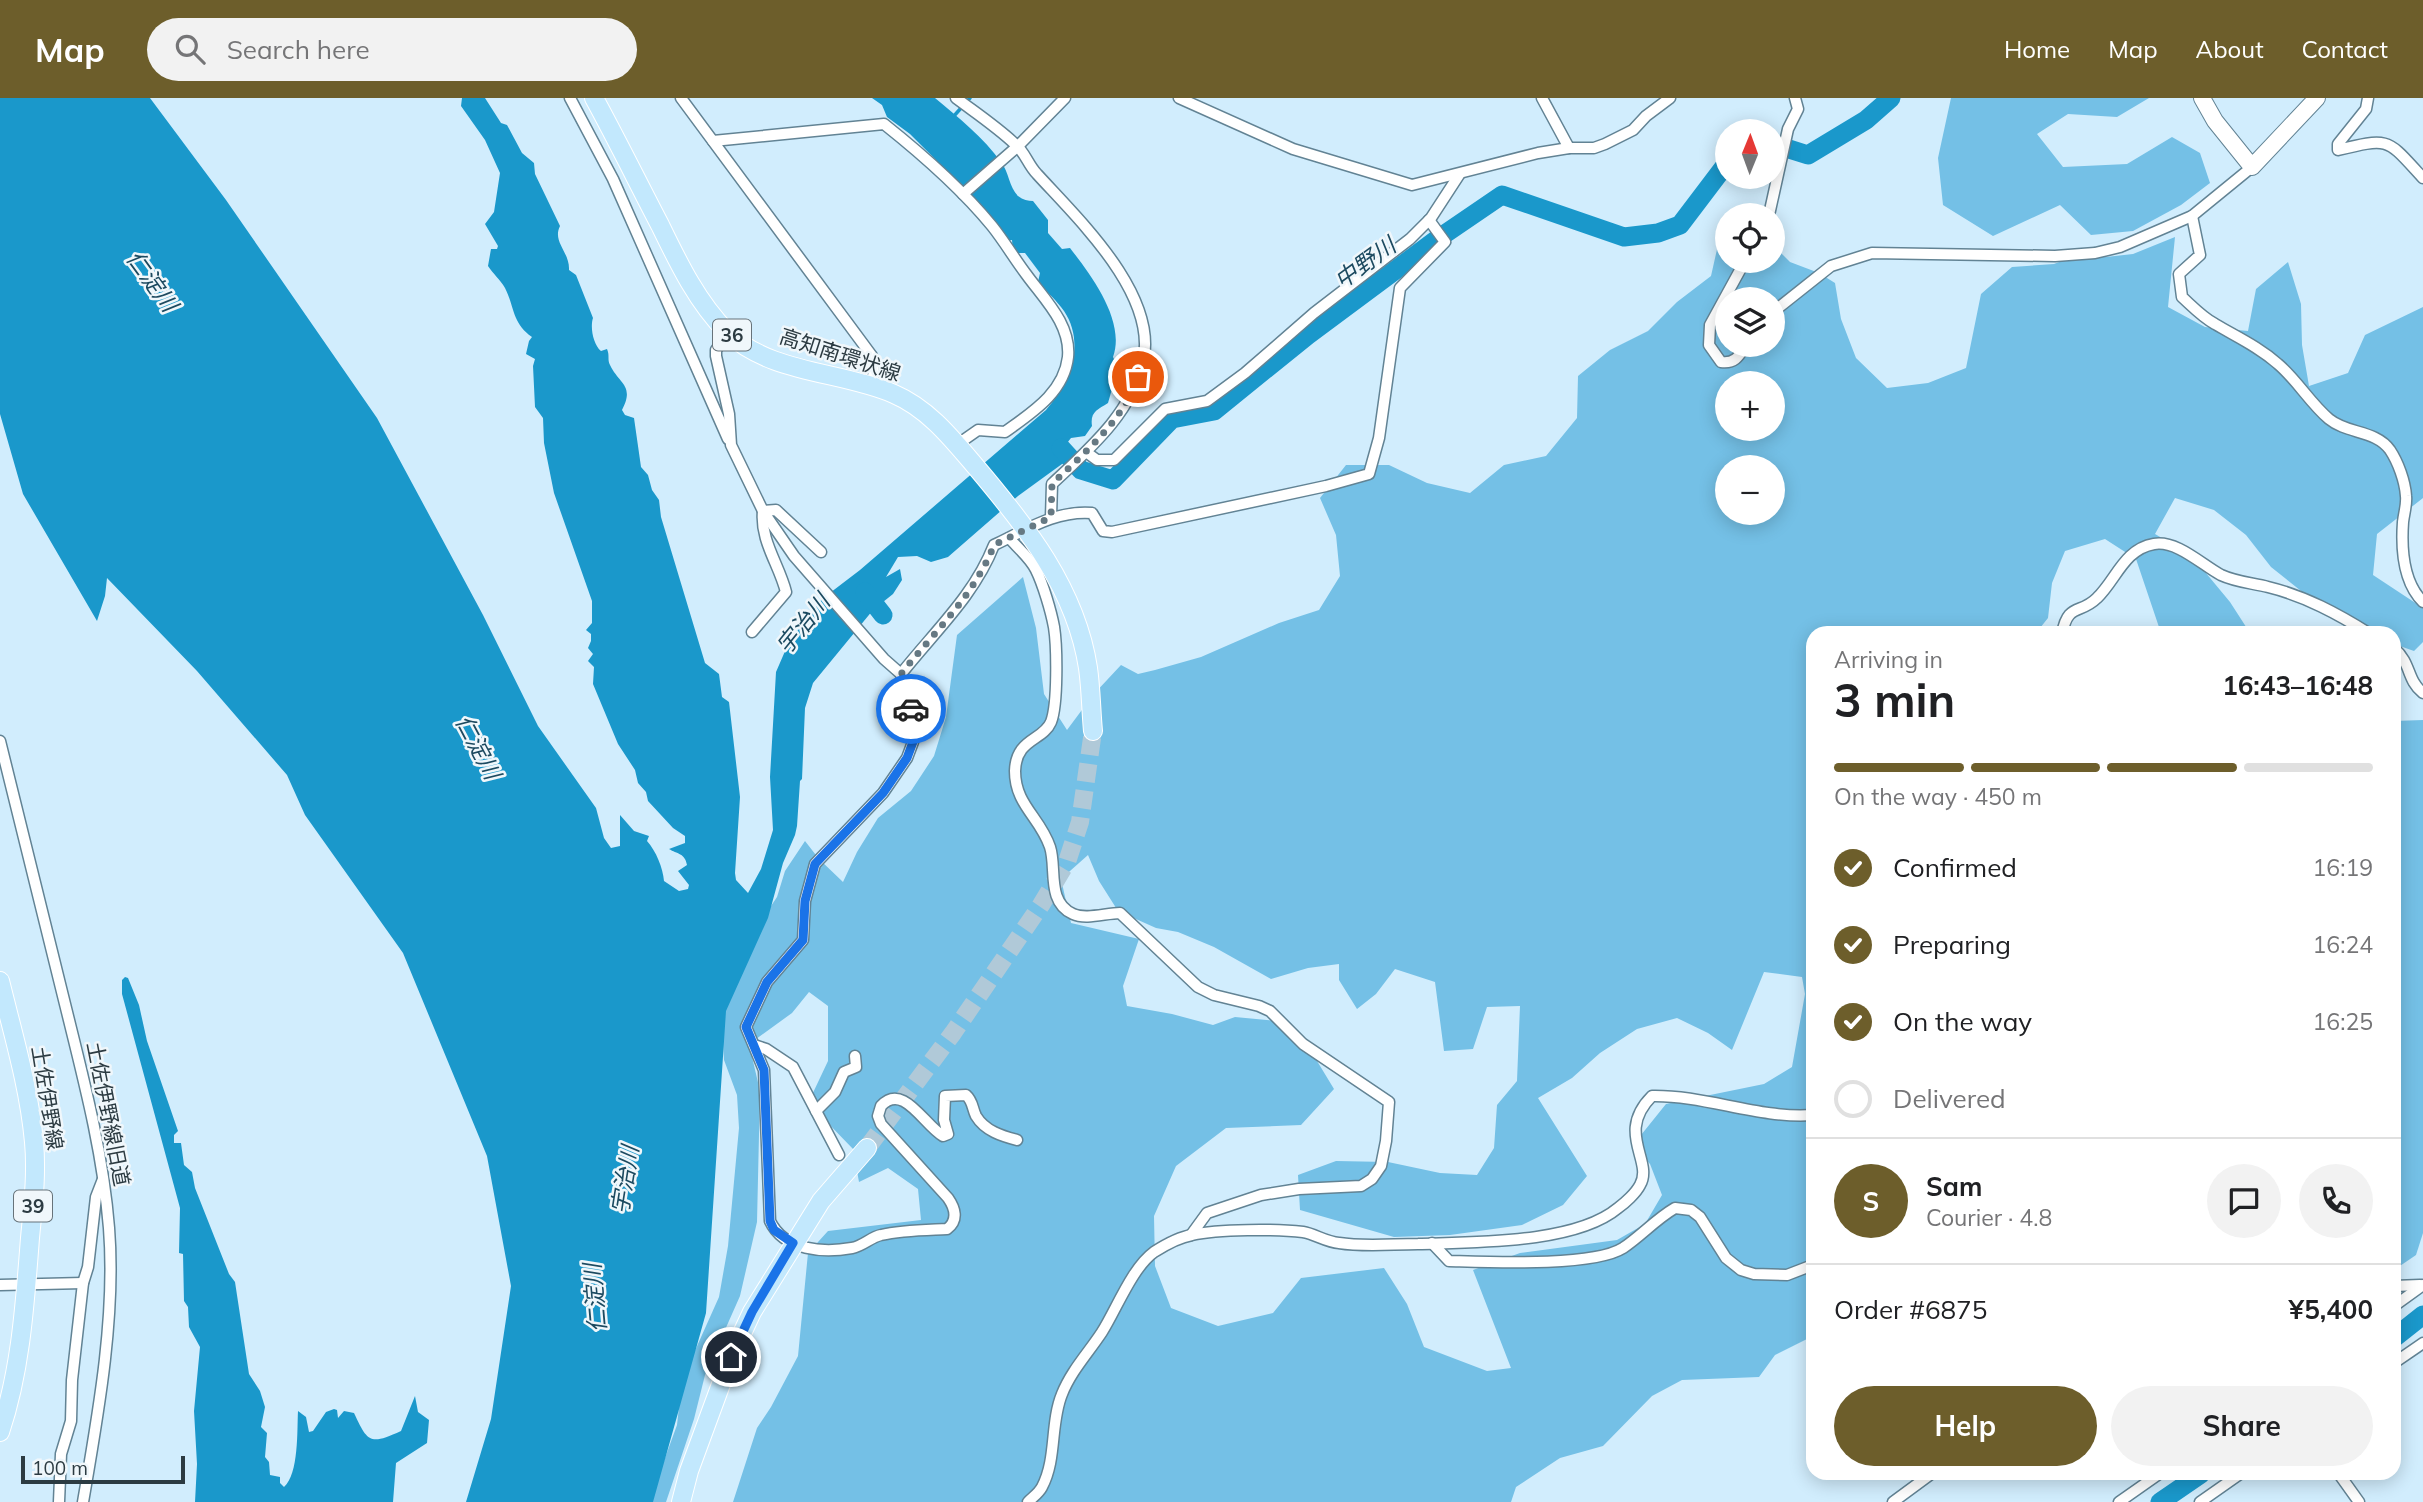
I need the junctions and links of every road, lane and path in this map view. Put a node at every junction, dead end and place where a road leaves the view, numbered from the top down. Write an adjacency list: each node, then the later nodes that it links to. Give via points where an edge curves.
1 (570, 98): 31 (street, via 612,179)
2 (594, 98): 25 (main road, 高知南環状線 / 36, via 675,255 708,311)
3 (681, 98): 13 (street)
4 (956, 98): 14 (street)
5 (1065, 98): 14 (street)
6 (1179, 98): 17 (street, via 1293,149 1412,185)
7 (1542, 98): 15 (street)
8 (1670, 98): 15 (street, via 1633,130 1605,144)
9 (1795, 98): 20 (street, via 1798,109 1787,135)
10 (2202, 98): 16 (street)
11 (2317, 98): 16 (street)
12 (2368, 98): 18 (street, via 2366,109 2338,150 2386,142)
13 (713, 141): 19 (street, via 884,124); 29 (street, via 872,356)
14 (1016, 148): 19 (street); 32 (street, via 1083,222 1125,280 1144,325 1144,360 1132,394)
15 (1569, 148): 17 (street)
16 (2252, 167): 21 (street)
17 (1459, 175): 22 (street)
18 (2423, 178)
19 (965, 193): 30 (street, via 1056,314 1065,331 1068,357 1047,402 1005,432 978,430)
20 (1772, 203)
21 (2192, 216): 23 (street, via 2095,253 1872,253 1831,265); 38 (street, via 2200,255 2179,274 2182,296 2213,324 2247,341 2279,365 2330,420 2375,437 2391,452 2404,482 2408,582)
22 (1429, 220): 32 (street, via 1207,401 1165,410 1114,460 1097,460); 34 (street, via 1446,242 1400,288 1379,438 1369,474 1112,532 1103,531 1092,513)
23 (1785, 302)
24 (1715, 316): 26 (street, via 1709,345)
25 (728, 333): 29 (main road, 高知南環状線 / 36, via 782,362); 31 (street, via 716,350)
26 (1715, 354)
27 (1717, 357): 28 (street, via 1729,363)
28 (1738, 357)
29 (871, 386): 30 (main road, 高知南環状線 / 36, via 896,394 932,418)
30 (958, 444): 35 (main road, 高知南環状線 / 36)
31 (731, 445): 33 (street)
32 (1086, 452): 34 (street, via 1052,484)
33 (763, 511): 37 (street, via 776,510); 41 (street, via 767,545 786,592); 43 (street, via 794,556)
34 (1051, 517): 35 (street)
35 (1027, 530): 36 (street); 45 (main road, 高知南環状線 / 36, via 1072,612 1087,666)
36 (1009, 538): 43 (street, via 994,545 965,598); 56 (street, via 1036,569 1054,627 1056,707 1050,725 1025,744 1015,768 1020,799 1046,835 1056,895 1064,907 1073,915 1120,913 1199,987 1270,1011 1303,1044 1389,1102 1381,1166 1372,1180 1361,1186 1261,1195 1207,1213)
37 (821, 552)
38 (2423, 602)
39 (2064, 626): 40 (street, via 2071,612 2096,600 2126,559 2155,544 2174,547 2222,576 2306,599)
40 (2357, 626)
41 (752, 632)
42 (2401, 654): 44 (street)
43 (901, 674): 48 (street, via 914,727 907,758 883,793 815,864 805,901 803,940 767,982 746,1027)
44 (2423, 692)
45 (1093, 731)
46 (0, 741): 55 (street, 土佐伊野線旧道)
47 (0, 981): 61 (main road, 土佐伊野線 / 39, via 26,1085 34,1144)
48 (754, 1045): 50 (street, via 793,1067); 57 (street, via 764,1070 770,1221 774,1230)
49 (855, 1056): 50 (street, via 856,1067 844,1072 835,1092)
50 (816, 1111): 54 (street)
51 (1806, 1115): 58 (street, via 1652,1096 1636,1122 1641,1184 1618,1208 1594,1223 1568,1231)
52 (1017, 1140): 57 (street, via 986,1128 966,1095 945,1096 947,1134 943,1136 901,1098 885,1101 878,1116 881,1124 948,1198 954,1207 953,1223 947,1228 879,1235 854,1248 825,1251)
53 (867, 1148): 57 (main road, via 821,1201)
54 (839, 1155)
55 (104, 1177): 60 (street, via 96,1197); 74 (street, 土佐伊野線旧道, via 110,1289 98,1415)
56 (1191, 1235): 58 (street, via 1305,1232 1337,1243); 76 (street, via 1151,1254 1074,1371 1062,1395 1048,1472 1042,1489)
57 (793, 1243): 75 (main road, via 731,1357)
58 (1432, 1243): 59 (street, via 1449,1261 1599,1257 1621,1249 1675,1208 1691,1210 1700,1217 1726,1258 1741,1270 1787,1275)
59 (1806, 1268)
60 (83, 1283): 61 (street); 73 (street)
61 (27, 1284): 62 (street); 68 (main road, 土佐伊野線 / 39, via 17,1361)
62 (0, 1285)
63 (2423, 1285): 64 (street); 65 (street)
64 (2401, 1286)
65 (2401, 1301)
66 (2423, 1343): 67 (street)
67 (2401, 1358)
68 (0, 1432)
69 (1923, 1480): 77 (street)
70 (2150, 1480): 78 (street)
71 (2231, 1480): 79 (street)
72 (2343, 1480): 80 (street)
73 (59, 1502)
74 (83, 1502)
75 (681, 1502)
76 (1028, 1502)
77 (1893, 1502)
78 (2119, 1502)
79 (2200, 1502)
80 (2359, 1502)

